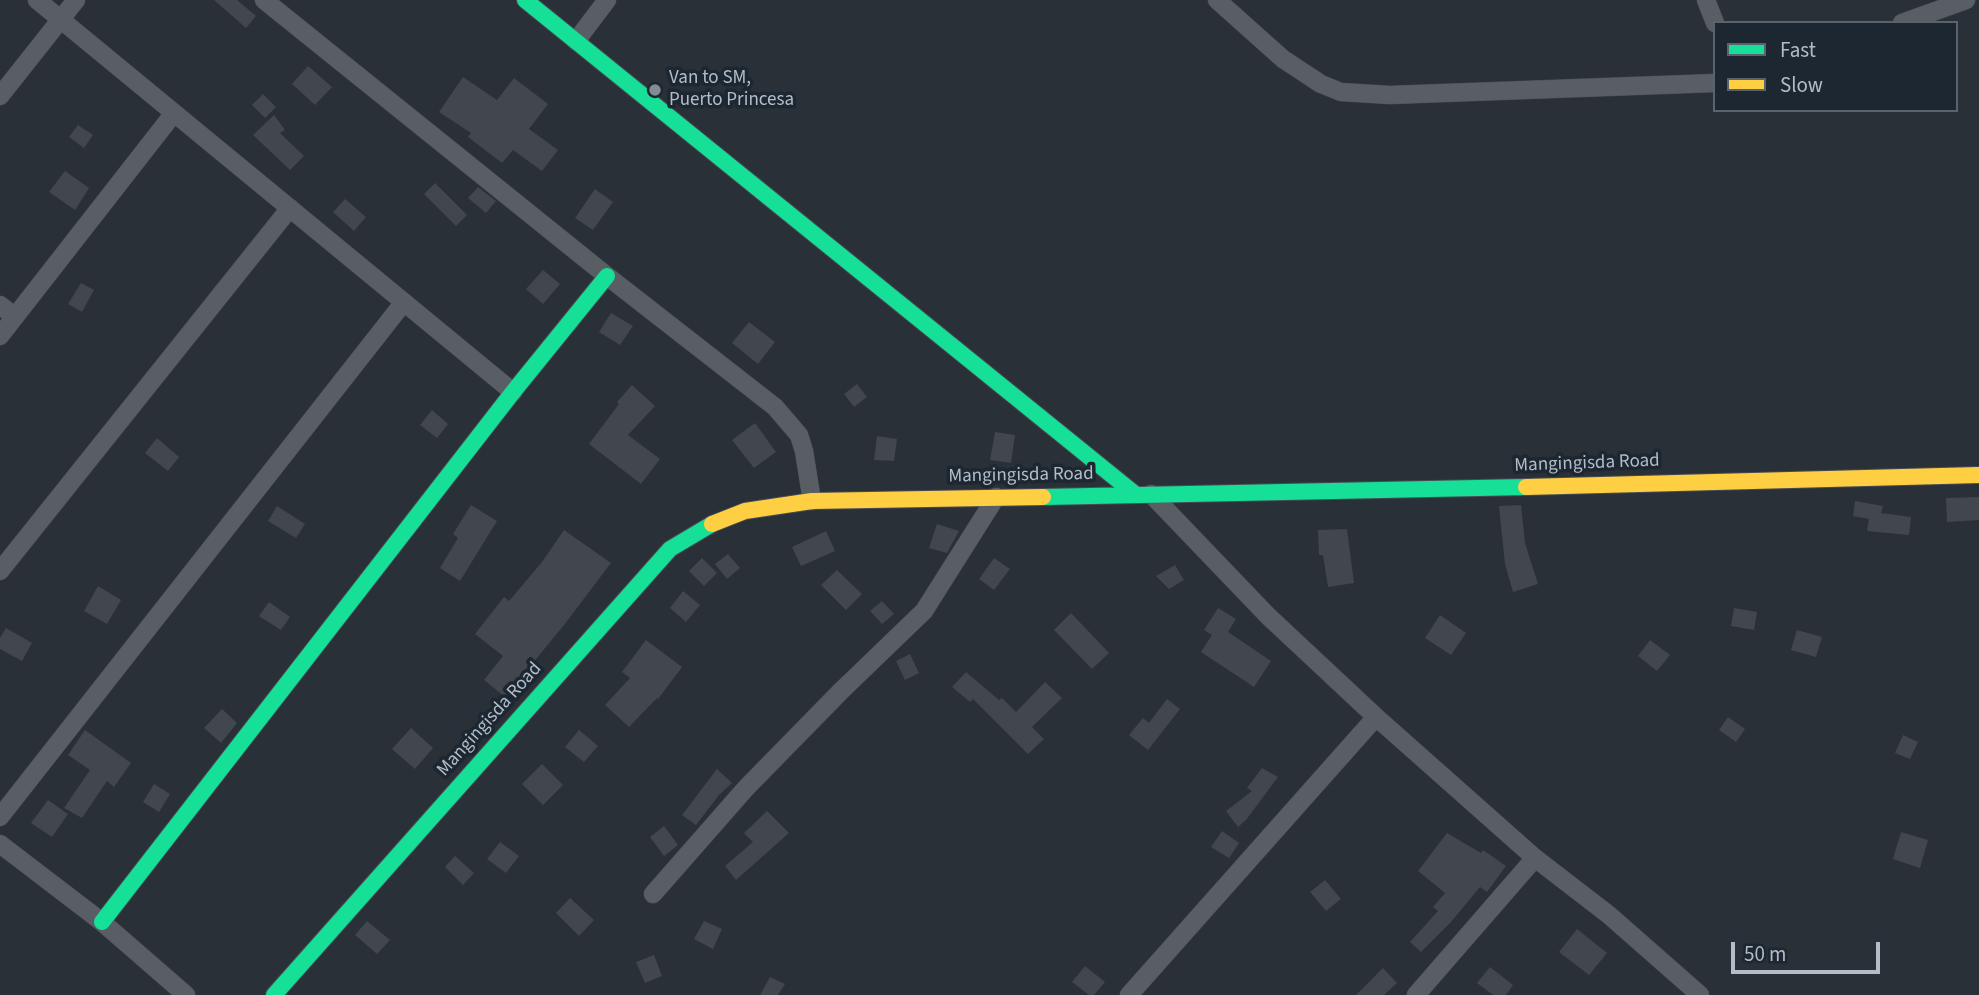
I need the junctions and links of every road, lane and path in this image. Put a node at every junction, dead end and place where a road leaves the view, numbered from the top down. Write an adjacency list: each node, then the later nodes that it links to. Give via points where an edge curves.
1 (37, 0): 9 (street)
2 (76, 0): 9 (street)
3 (264, 0): 17 (street)
4 (525, 0): 12 (street)
5 (607, 0): 12 (street)
6 (1217, 0): 13 (street, via 1301,72 1330,89 1354,94)
7 (1706, 0): 10 (street)
8 (1966, 0): 11 (street)
9 (61, 20): 14 (street); 15 (street)
10 (1714, 21)
11 (1908, 21)
12 (576, 41): 24 (street)
13 (1713, 83)
14 (0, 96)
15 (174, 113): 16 (street); 20 (street)
16 (290, 208): 18 (street); 27 (street)
17 (607, 276): 22 (street); 26 (street, via 775,407 799,435)
18 (404, 302): 22 (street); 29 (street)
19 (0, 305): 20 (street)
20 (15, 317): 21 (street)
21 (0, 336)
22 (513, 392): 33 (street)
23 (1979, 475): 24 (street, Mangingisda Road)
24 (1143, 494): 25 (street, Mangingisda Road); 28 (street)
25 (996, 497): 26 (street, Mangingisda Road); 32 (street, via 924,611 746,788)
26 (812, 501): 35 (street, Mangingisda Road, via 745,511 706,526 670,549)
27 (0, 570)
28 (1376, 717): 31 (street); 36 (street)
29 (0, 817)
30 (0, 844): 33 (street)
31 (1535, 858): 37 (street); 38 (street)
32 (653, 894)
33 (102, 922): 34 (street)
34 (186, 995)
35 (274, 995)
36 (1129, 995)
37 (1416, 995)
38 (1700, 995)

